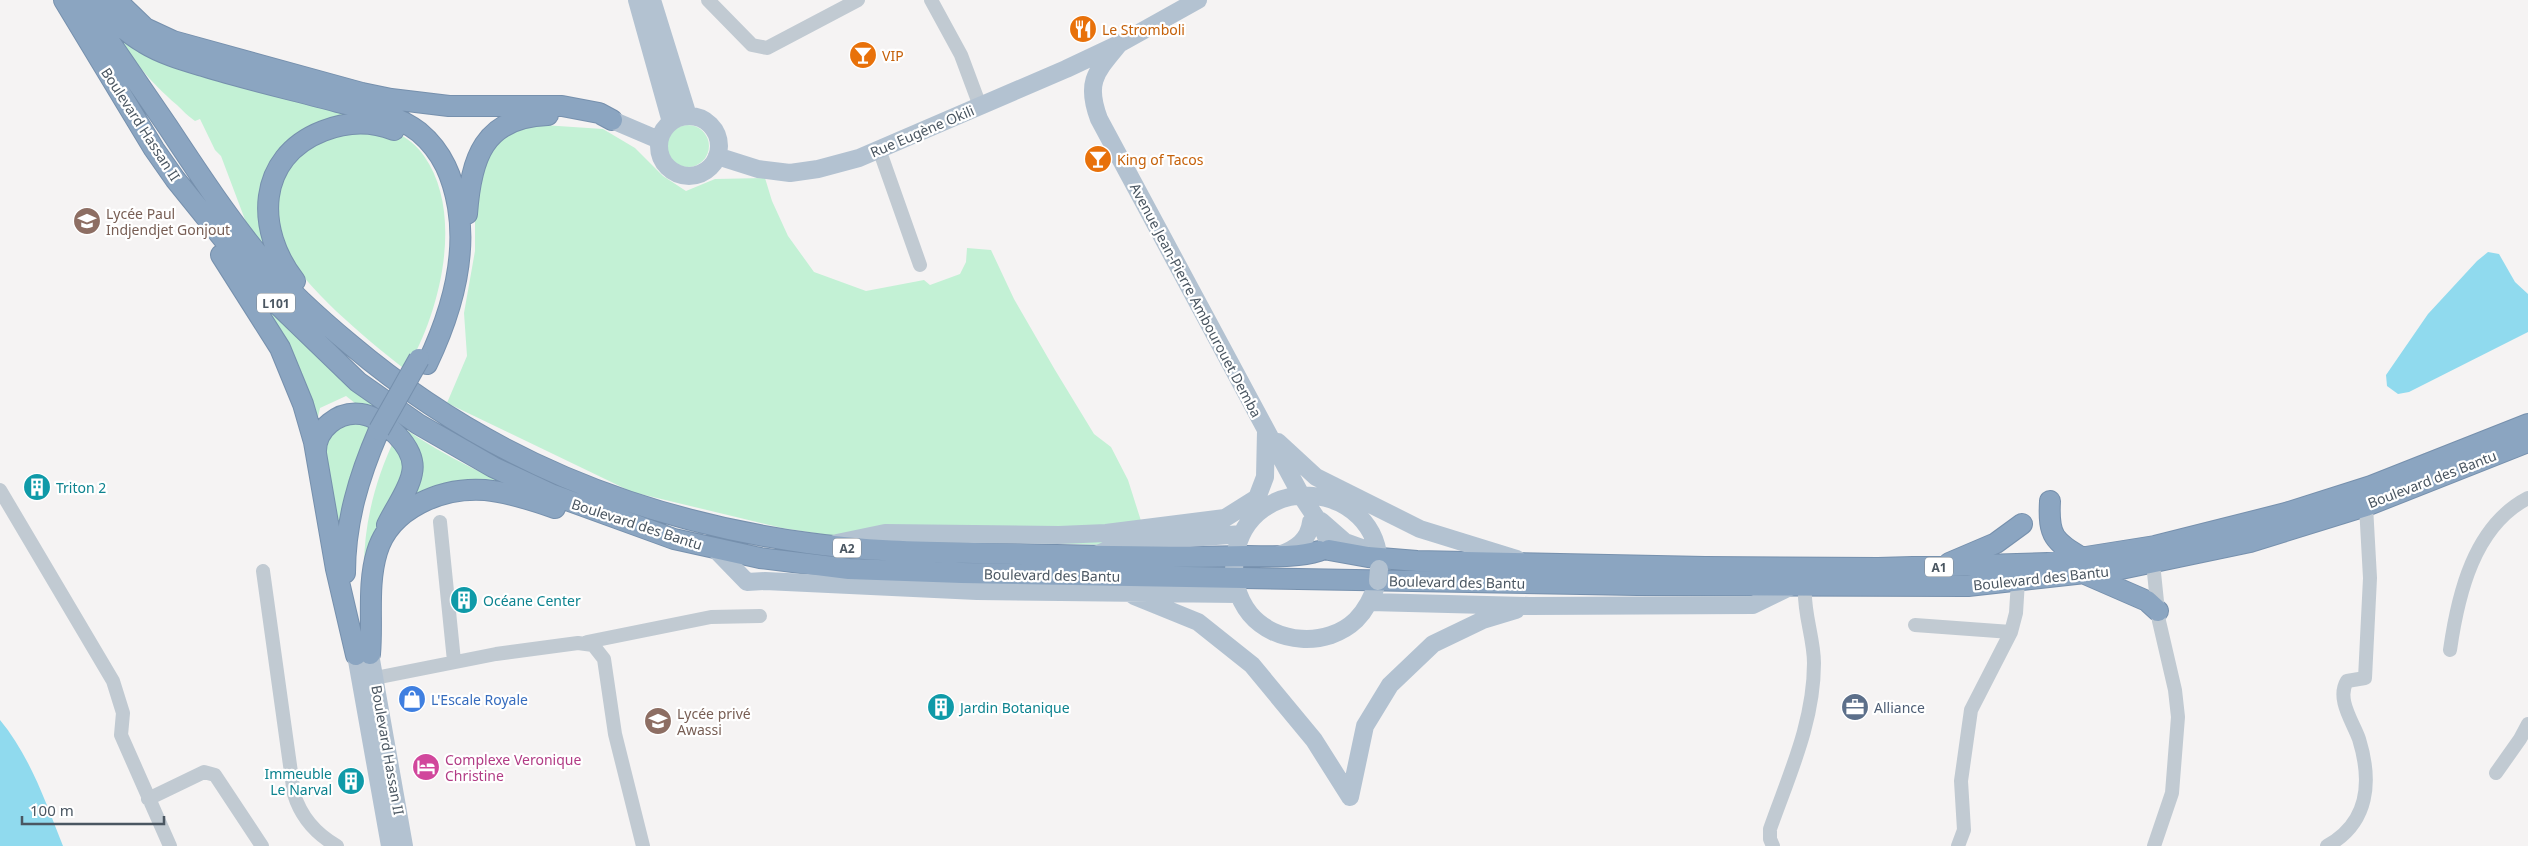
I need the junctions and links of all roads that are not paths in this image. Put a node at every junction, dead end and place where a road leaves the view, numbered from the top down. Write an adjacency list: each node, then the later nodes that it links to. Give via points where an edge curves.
1 (64, 0): 20 (highway, Boulevard Hassan II / L101)
2 (81, 0): 23 (highway, Boulevard Hassan II, via 233,222 284,283)
3 (96, 0): 21 (highway, via 126,31 169,55 228,74 372,110 412,128 434,148 452,178 461,222)
4 (116, 0): 16 (highway, via 145,28 173,41 362,93 449,106 562,106 599,113)
5 (637, 0): 15 (main road)
6 (652, 0): 15 (main road)
7 (708, 0): 8 (street, via 752,45 767,48)
8 (858, 0)
9 (931, 0): 14 (street, via 961,56)
10 (1198, 0): 11 (main road, Rue Eugène Okili)
11 (1119, 44): 12 (main road, Rue Eugène Okili); 13 (main road, via 1096,72)
12 (1066, 69): 13 (main road); 14 (main road, Rue Eugène Okili)
13 (1092, 90): 28 (main road, Avenue Jean-Pierre Ambourouet Demba, via 1096,111 1108,138)
14 (980, 106): 18 (main road, Rue Eugène Okili)
15 (680, 119): 17 (main road); 19 (main road, via 706,122 713,128)
16 (612, 120): 17 (main road); 21 (highway, via 535,115 511,122 500,130 477,155)
17 (659, 140): 19 (main road, via 661,158 681,176 699,175 714,164)
18 (879, 149): 19 (main road, Rue Eugène Okili, via 838,164 790,173 758,169); 22 (street)
19 (718, 156)
20 (175, 179): 26 (highway, Boulevard Hassan II / L101, via 271,298 343,368); 30 (highway, via 186,203 233,272 286,361 303,404)
21 (460, 250): 24 (highway, via 449,309)
22 (920, 266)
23 (356, 349): 24 (highway, via 344,331 300,287 285,267 270,234 267,209 275,176 294,149 313,135 356,123 385,127 410,138 432,162 442,183 449,224 447,265); 25 (highway, Boulevard Hassan II)
24 (423, 361): 69 (highway, via 384,433 370,482 358,544)
25 (407, 389): 43 (highway, Boulevard des Bantu / A2, via 510,452 595,491 696,522)
26 (396, 410): 44 (highway, Boulevard des Bantu / A2, via 479,459 553,495 646,530)
27 (2528, 424): 51 (highway, Boulevard des Bantu / A1, via 2371,486)
28 (1266, 430): 31 (main road, via 1316,477); 33 (main road, Avenue Jean-Pierre Ambourouet Demba); 34 (main road, via 1265,477)
29 (2528, 442): 37 (highway, Boulevard des Bantu / A1)
30 (316, 457): 42 (highway, via 318,436 323,428 356,414 384,426 406,444 412,459 412,473); 69 (highway, via 336,569)
31 (1328, 482): 33 (main road); 50 (main road, via 1420,528)
32 (0, 490): 74 (street, via 113,680 123,713 121,735)
33 (1300, 494): 34 (main road); 38 (main road, Avenue Jean-Pierre Ambourouet Demba); 41 (main road, via 1267,506 1248,523); 53 (main road, via 1339,502 1359,516 1372,535)
34 (1257, 498): 43 (main road, via 1226,518 1106,533 885,533)
35 (2528, 498): 68 (street, via 2499,518 2480,548 2461,595)
36 (2050, 501): 51 (highway, via 2049,525 2053,536)
37 (2366, 506): 49 (highway, Boulevard des Bantu / A1, via 2250,542); 84 (street, via 2370,585 2365,678 2347,681 2344,686 2347,714 2361,748 2365,794 2350,828)
38 (1315, 520): 46 (main road, via 1301,544); 47 (main road, Avenue Jean-Pierre Ambourouet Demba); 48 (main road, via 1352,546)
39 (440, 522): 70 (street)
40 (2022, 524): 52 (highway, via 1996,543)
41 (1242, 534): 45 (main road, via 1132,540); 55 (main road, via 1237,545)
42 (383, 538): 44 (highway, via 393,523 420,503 442,495 478,490 509,494 658,541); 69 (highway, via 372,581)
43 (825, 545): 45 (highway, Boulevard des Bantu / A2, via 925,552)
44 (705, 547): 55 (highway, Boulevard des Bantu / A2, via 799,564 849,569); 60 (main road, via 747,582)
45 (1096, 556): 55 (highway, Boulevard des Bantu / A2)
46 (1276, 556): 47 (highway, Boulevard des Bantu / A2, via 1301,556); 55 (highway, Boulevard des Bantu / A2)
47 (1324, 561): 53 (highway, Boulevard des Bantu / A1); 55 (highway, via 1309,573); 58 (highway, via 1369,575 1508,580)
48 (1417, 561): 50 (highway, Boulevard des Bantu / A1); 53 (highway, Boulevard des Bantu / A1)
49 (2153, 563): 51 (highway, Boulevard des Bantu / A1); 63 (street)
50 (1534, 564): 52 (highway, Boulevard des Bantu / A1)
51 (2085, 566): 52 (highway, Boulevard des Bantu / A1); 57 (highway, Boulevard des Bantu / A1); 63 (highway)
52 (1941, 567)
53 (1379, 569): 56 (highway, Boulevard des Bantu / A1); 58 (highway, Boulevard des Bantu / A1); 61 (main road)
54 (263, 571): 77 (street, via 294,794 312,827)
55 (1236, 576): 56 (highway, Boulevard des Bantu / A2); 60 (main road); 61 (main road, via 1250,614 1268,629 1290,638 1313,639 1336,633 1356,621)
56 (1358, 580)
57 (2018, 581): 59 (highway, Boulevard des Bantu / A1, via 1968,586); 66 (street)
58 (1532, 584): 59 (highway, Boulevard des Bantu / A1)
59 (1798, 587): 62 (main road, via 1753,605); 81 (street, via 1814,664 1811,697 1805,734 1770,829)
60 (1124, 593): 62 (main road, via 1198,622 1252,665 1314,740 1350,797 1365,726 1390,685 1432,644 1483,620)
61 (1370, 602): 62 (main road)
62 (1529, 606)
63 (2158, 611): 83 (street, via 2178,717 2172,793)
64 (760, 616): 67 (street, via 711,617)
65 (1915, 624): 66 (street)
66 (2011, 632): 82 (street, via 1971,710 1962,781 1964,830)
67 (586, 642): 70 (street); 80 (street, via 599,649 604,659 617,740)
68 (2450, 650)
69 (363, 655): 71 (main road, Boulevard Hassan II); 78 (main road, Boulevard Hassan II)
70 (454, 661): 71 (street)
71 (375, 678): 79 (main road, Boulevard Hassan II)
72 (2528, 724): 73 (street)
73 (2496, 773)
74 (148, 799): 75 (street); 76 (street, via 210,772)
75 (170, 846)
76 (262, 846)
77 (337, 846)
78 (390, 846)
79 (404, 846)
80 (643, 846)
81 (1773, 846)
82 (1958, 846)
83 (2154, 846)
84 (2327, 846)

